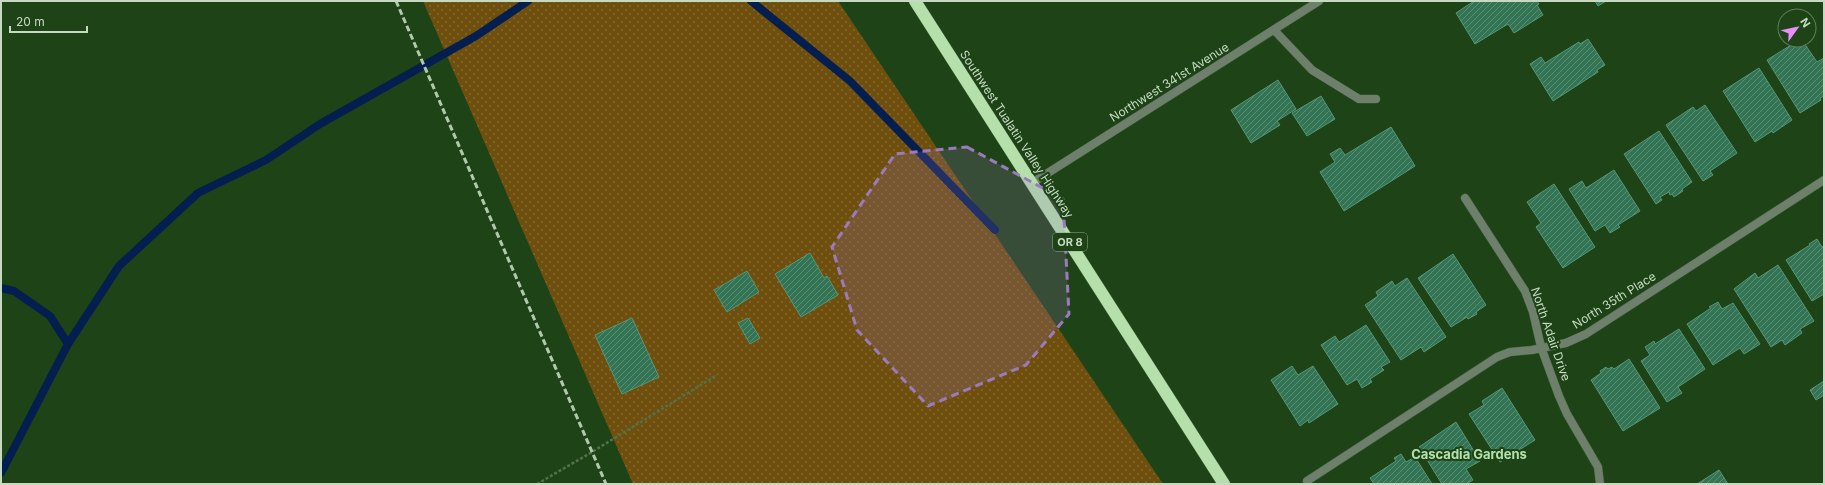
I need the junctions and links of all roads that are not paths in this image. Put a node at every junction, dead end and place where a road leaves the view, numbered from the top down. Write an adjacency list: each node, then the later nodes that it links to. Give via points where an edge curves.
1 (915, 1): 6 (highway, Southwest Tualatin Valley Highway / OR 8)
2 (1319, 1): 3 (street, Northwest 341st Avenue)
3 (1274, 30): 4 (street, via 1312,70 1359,100); 6 (street, Northwest 341st Avenue)
4 (1376, 99)
5 (1824, 180): 8 (street, North 35th Place, via 1586,334 1566,343)
6 (1032, 183): 10 (highway, Southwest Tualatin Valley Highway / OR 8)
7 (1465, 198): 8 (street, North Adair Drive, via 1525,291 1533,312)
8 (1541, 348): 9 (street, North 35th Place, via 1510,352 1497,357); 11 (street, North Adair Drive, via 1567,414 1598,467)
9 (1307, 481)
10 (1224, 484)
11 (1600, 484)

